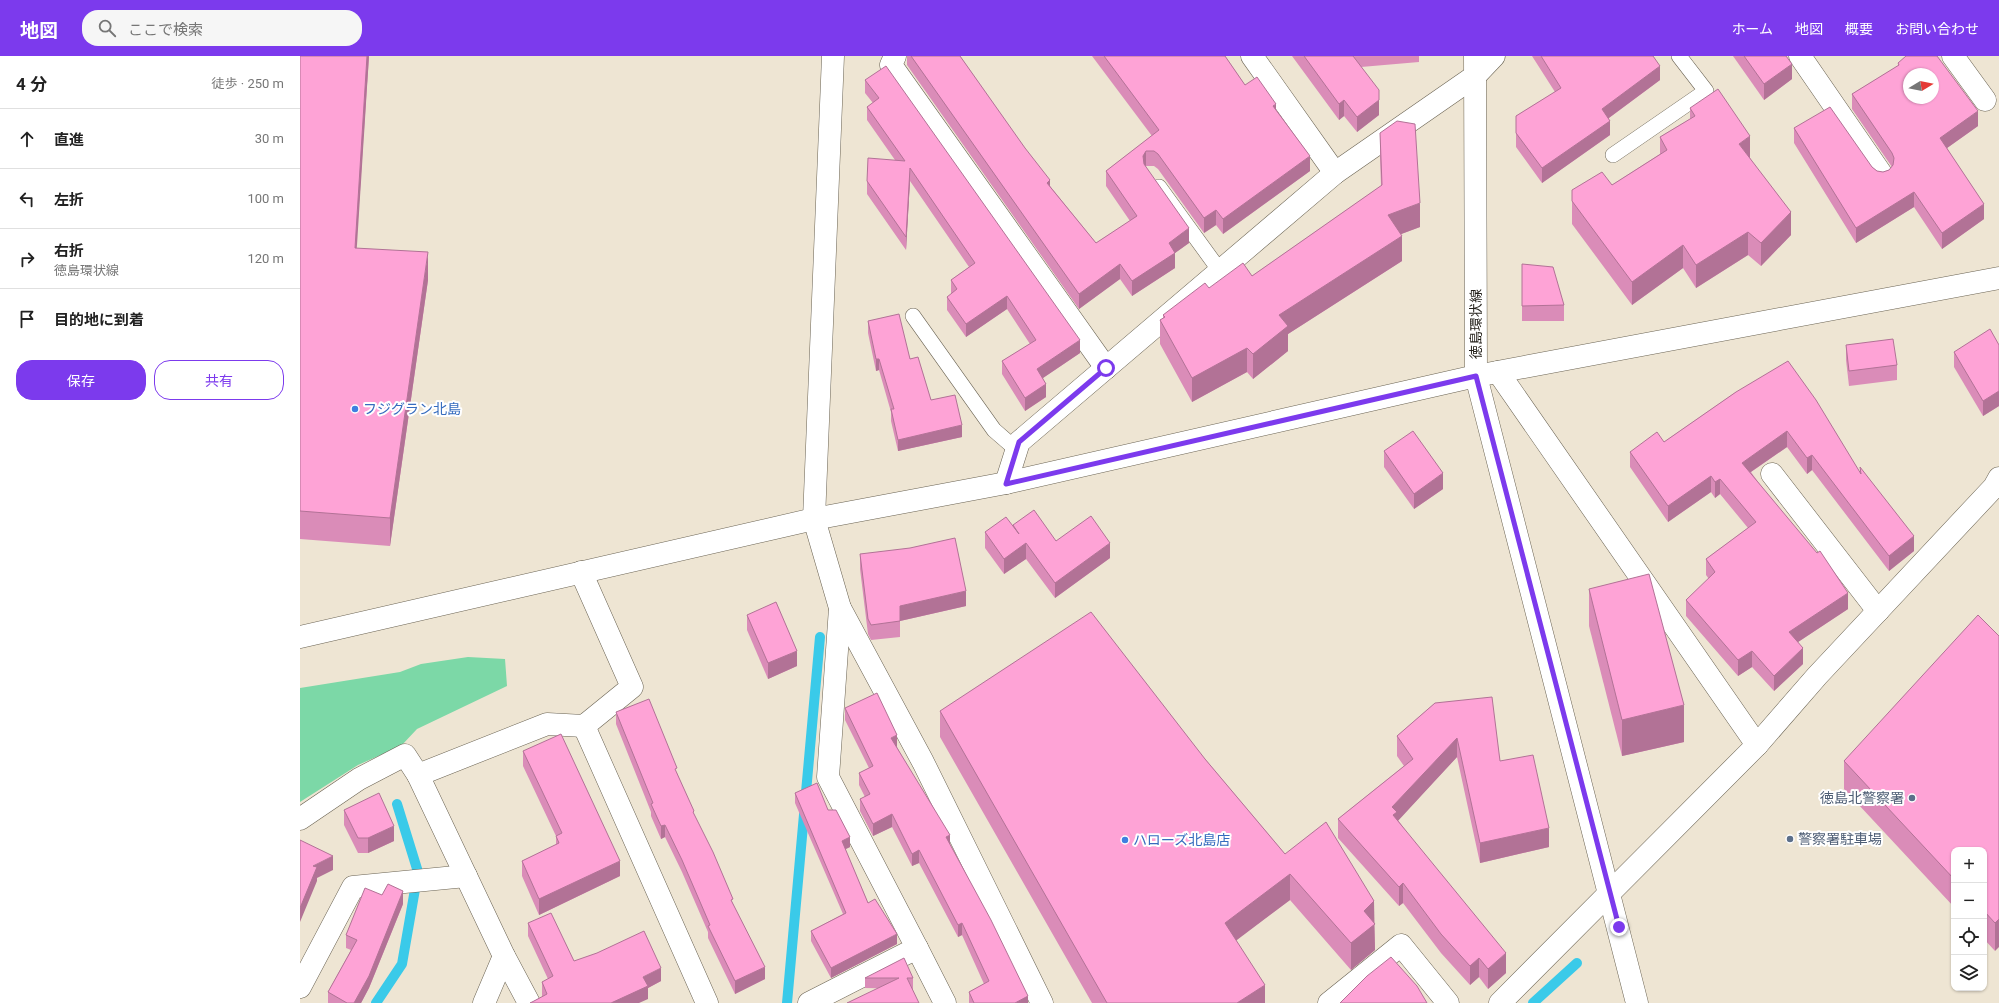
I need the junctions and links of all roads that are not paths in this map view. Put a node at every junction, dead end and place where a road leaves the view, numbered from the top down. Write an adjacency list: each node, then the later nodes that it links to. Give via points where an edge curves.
1 (833, 56): 24 (street)
2 (895, 56): 17 (street, via 891,65)
3 (1252, 56): 11 (street)
4 (1494, 56): 8 (street)
5 (1678, 56): 10 (lane, via 1706,91)
6 (1800, 56): 13 (street)
7 (1959, 58): 9 (street)
8 (1475, 66): 11 (street); 19 (street, 徳島環状線)
9 (1985, 100)
10 (1613, 156)
11 (1335, 173): 14 (street)
12 (1151, 174): 14 (lane)
13 (1882, 175)
14 (1220, 271): 17 (street)
15 (1999, 279): 18 (street)
16 (913, 316): 20 (lane, via 994,430)
17 (1106, 368): 20 (street, via 1019,442)
18 (1498, 372): 19 (street); 30 (street)
19 (1476, 376): 23 (street); 34 (street, 徳島環状線)
20 (1016, 450): 23 (street)
21 (1772, 474): 27 (street)
22 (1999, 478): 27 (street, via 1994,487)
23 (1006, 484): 24 (street)
24 (814, 519): 25 (street); 26 (street)
25 (581, 572): 28 (street); 29 (street, via 632,687)
26 (840, 608): 35 (street, via 828,777); 43 (street, via 923,762)
27 (1878, 611): 30 (street)
28 (300, 637)
29 (584, 726): 31 (street, via 547,724); 40 (street)
30 (1757, 745): 34 (street)
31 (418, 775): 32 (street, via 406,755 359,779); 33 (street)
32 (300, 819)
33 (466, 876): 36 (street); 37 (street, via 353,886)
34 (1610, 893): 46 (street); 47 (street, 徳島環状線)
35 (917, 948): 41 (street); 42 (street)
36 (504, 956): 38 (street); 39 (street)
37 (300, 987)
38 (484, 1003)
39 (529, 1003)
40 (707, 1003)
41 (810, 1003)
42 (945, 1003)
43 (1042, 1003)
44 (1329, 1003): 45 (street, via 1401,945)
45 (1448, 1003)
46 (1500, 1003)
47 (1637, 1003)

